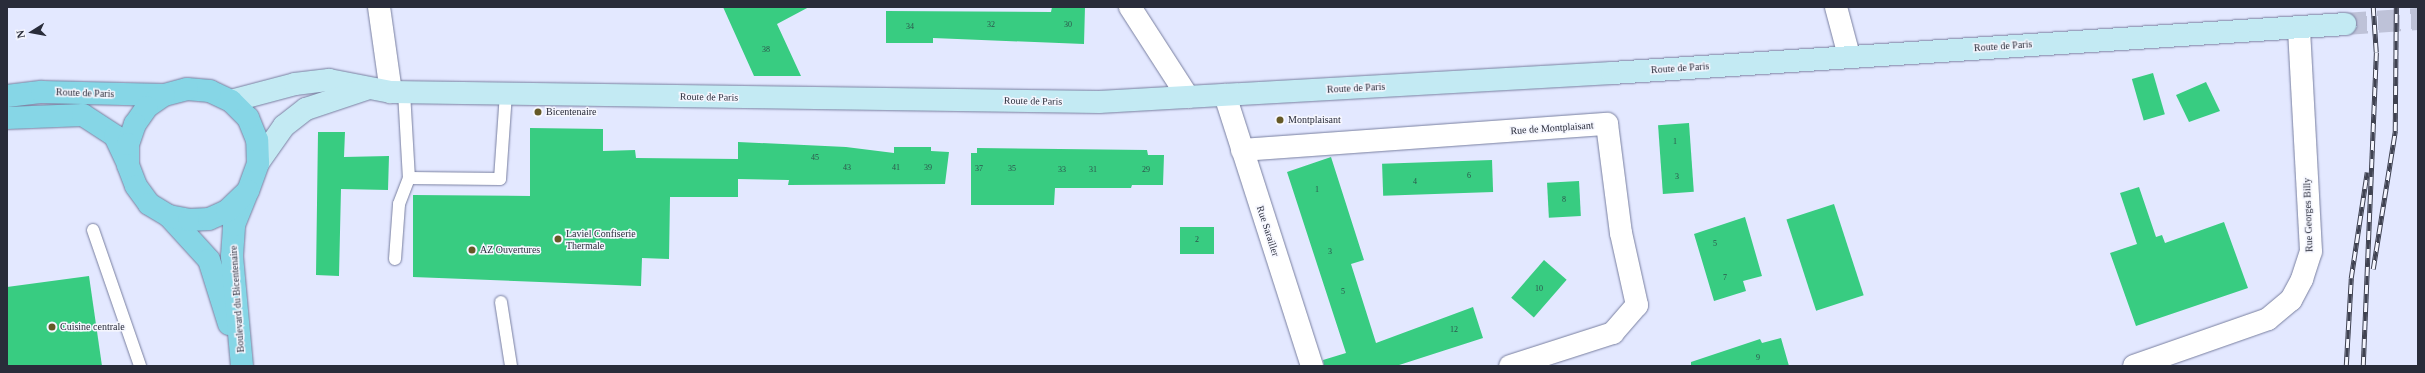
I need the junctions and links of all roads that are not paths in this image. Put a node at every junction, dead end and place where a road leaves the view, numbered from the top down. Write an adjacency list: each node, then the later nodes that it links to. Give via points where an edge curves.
1 (379, 7): 8 (street)
2 (1130, 7): 13 (street)
3 (1836, 7): 6 (street)
4 (2345, 24): 5 (main road, Route de Paris)
5 (2299, 27): 6 (main road, Route de Paris); 30 (street, Rue Georges Billy, via 2311,251 2302,279 2291,300 2268,319)
6 (1849, 56): 11 (main road, Route de Paris)
7 (366, 89): 8 (main road, Route de Paris); 14 (main road, Route de Paris, via 328,80 295,84); 17 (main road, Route de Paris, via 306,109 284,126)
8 (398, 92): 9 (main road, Route de Paris); 19 (lane)
9 (506, 93): 13 (main road, Route de Paris, via 1092,102); 19 (lane, via 500,179)
10 (164, 95): 12 (main road, Route de Paris, via 42,92); 14 (main road, via 187,89 210,91); 18 (main road, via 147,107 135,124 128,144)
11 (1225, 95): 13 (main road, Route de Paris); 16 (street, Rue Sarailler)
12 (7, 96)
13 (1188, 97)
14 (232, 101): 17 (main road, via 248,118 257,140)
15 (7, 118): 18 (main road, via 83,115 115,136)
16 (1242, 150): 28 (street, Rue Sarailler); 29 (street, Rue de Montplaisant, via 1607,124 1621,233 1637,305 1613,333)
17 (258, 163): 20 (main road)
18 (128, 165): 21 (main road, via 136,186 149,204)
19 (409, 178): 23 (lane, via 399,204)
20 (248, 191): 21 (main road, via 228,211 209,219 188,220); 25 (main road, Boulevard du Bicentenaire, via 234,225 232,256)
21 (169, 216): 25 (main road, Boulevard du Bicentenaire, via 209,260)
22 (93, 230): 26 (lane)
23 (395, 259)
24 (501, 302): 27 (lane)
25 (242, 364)
26 (140, 366)
27 (511, 366)
28 (1312, 366)
29 (1510, 366)
30 (2134, 366)

